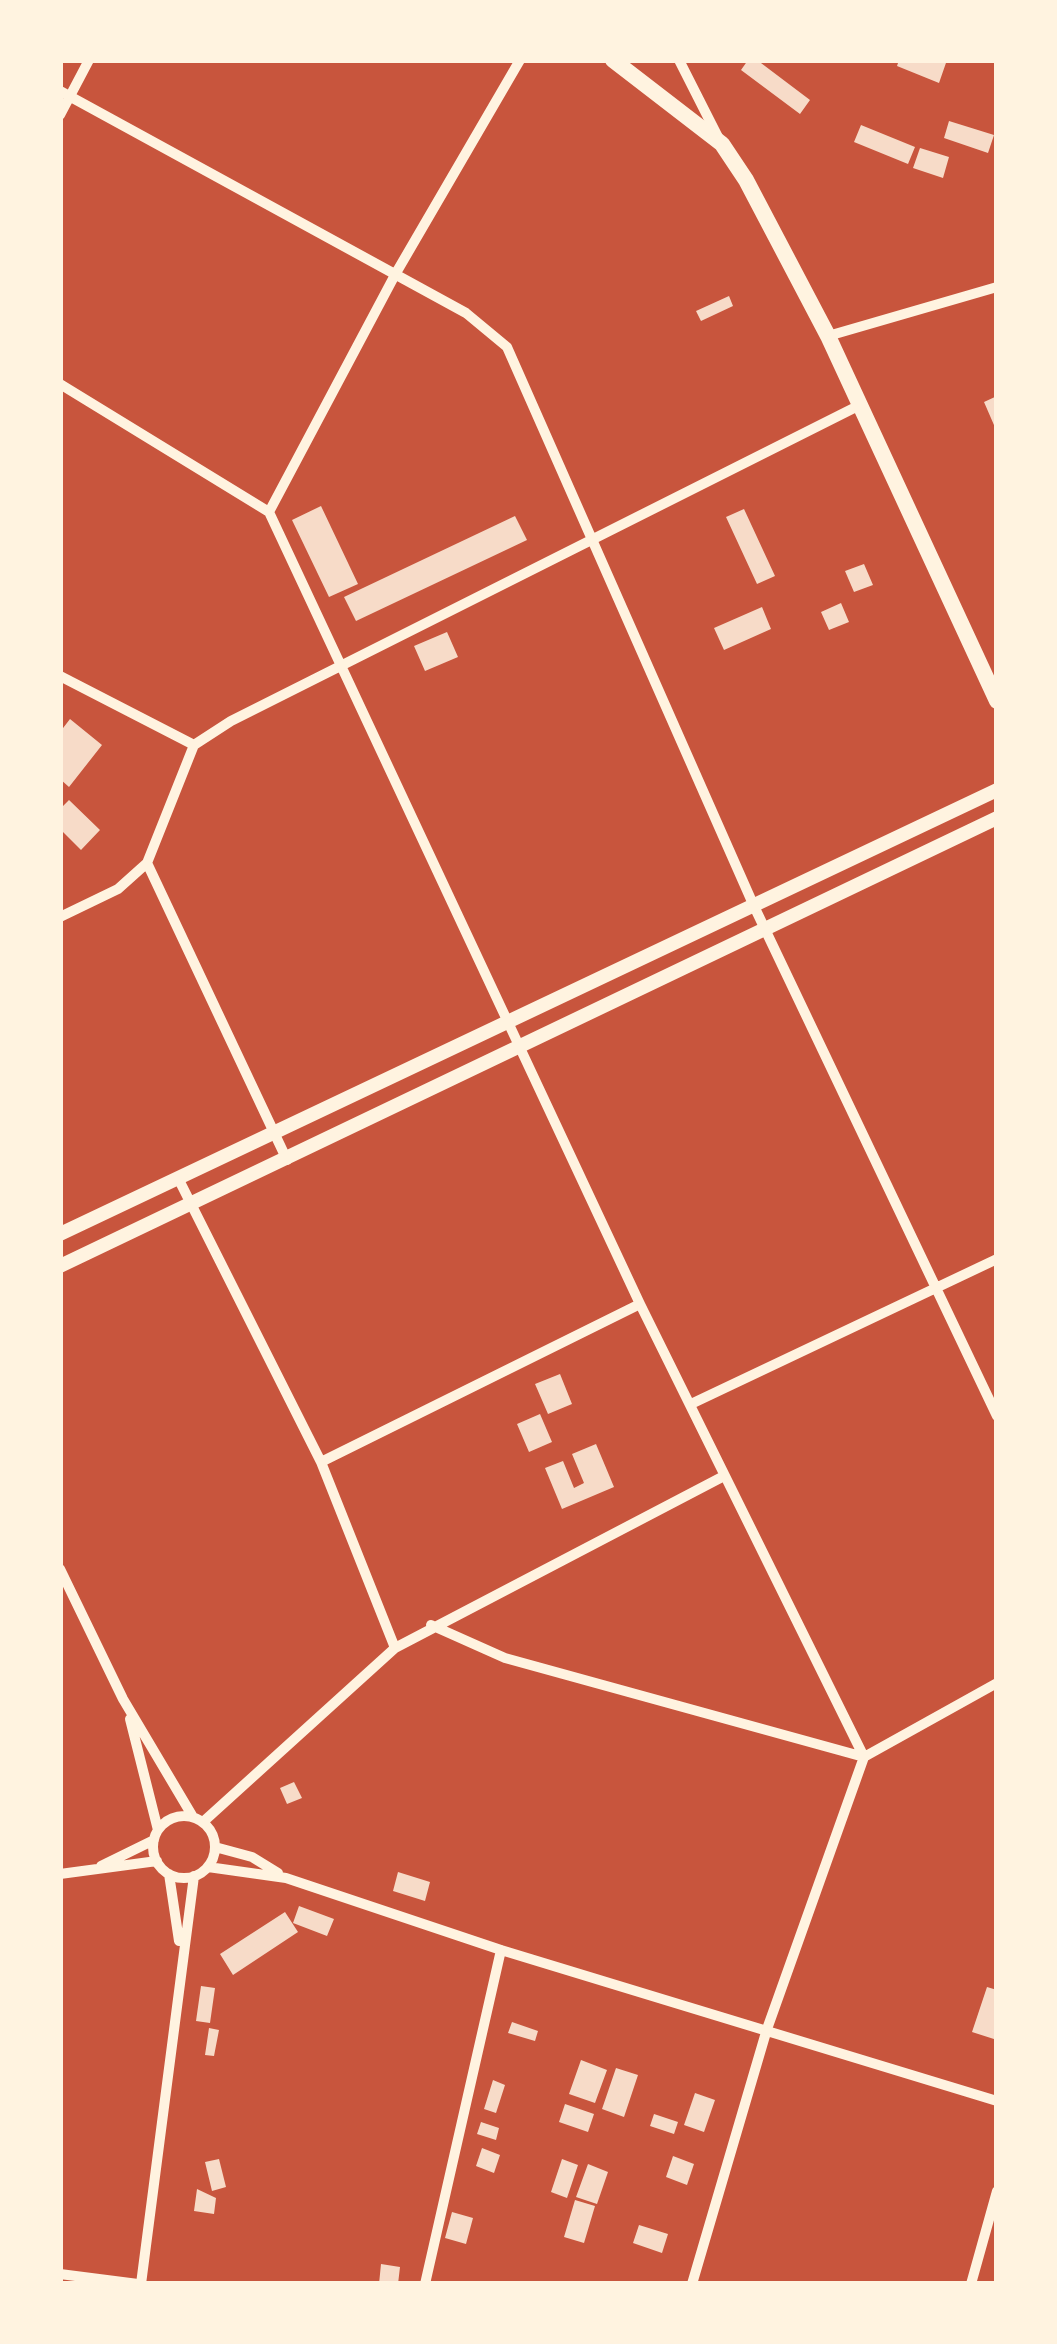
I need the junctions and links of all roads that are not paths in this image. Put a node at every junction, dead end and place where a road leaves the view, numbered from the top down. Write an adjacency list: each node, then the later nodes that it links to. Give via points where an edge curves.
1 (89, 60): 5 (street)
2 (520, 60): 8 (street)
3 (613, 60): 7 (main road)
4 (679, 60): 7 (street)
5 (65, 94): 6 (street); 8 (street)
6 (60, 115)
7 (722, 144): 10 (main road)
8 (396, 273): 13 (street); 14 (street, via 507,347)
9 (997, 286): 10 (street)
10 (828, 336): 12 (main road)
11 (60, 384): 13 (street)
12 (858, 406): 14 (street); 17 (main road)
13 (269, 512): 15 (street)
14 (590, 539): 15 (street); 22 (street)
15 (338, 665): 18 (street); 25 (street)
16 (60, 676): 18 (street)
17 (997, 701)
18 (194, 745): 21 (street)
19 (997, 790): 22 (street)
20 (997, 818): 24 (street)
21 (147, 863): 23 (street, via 118,889); 27 (street)
22 (752, 904): 24 (street); 25 (street)
23 (60, 917)
24 (767, 933): 26 (street); 34 (street)
25 (512, 1021): 26 (street); 27 (street)
26 (524, 1047): 28 (street); 35 (street)
27 (274, 1133): 28 (street); 29 (street)
28 (287, 1160): 30 (street)
29 (178, 1178): 30 (street); 31 (street)
30 (192, 1204): 33 (street); 38 (street)
31 (60, 1234)
32 (997, 1259): 34 (street)
33 (60, 1266)
34 (937, 1289): 36 (street); 37 (street)
35 (640, 1304): 36 (street); 38 (street)
36 (691, 1404): 39 (street)
37 (997, 1417)
38 (321, 1462): 42 (street)
39 (724, 1476): 41 (street); 45 (street)
40 (60, 1569): 44 (street)
41 (431, 1625): 42 (street); 45 (street, via 505,1658)
42 (395, 1648): 46 (street)
43 (997, 1683): 45 (street)
44 (123, 1699): 46 (street); 47 (street)
45 (864, 1757): 58 (street)
46 (198, 1820): 47 (street, via 179,1816); 48 (street)
47 (156, 1836): 49 (street); 51 (street)
48 (215, 1846): 50 (street); 55 (street)
49 (157, 1861): 51 (street); 53 (street)
50 (208, 1867): 54 (street); 55 (street)
51 (98, 1868): 52 (street)
52 (60, 1874)
53 (169, 1874): 54 (street); 57 (street)
54 (194, 1876): 57 (street)
55 (286, 1878): 56 (street)
56 (501, 1950): 58 (street); 63 (street)
57 (180, 1957): 62 (street)
58 (767, 2029): 59 (street); 64 (street)
59 (997, 2101)
60 (997, 2191): 65 (street)
61 (60, 2274): 62 (street)
62 (139, 2284)
63 (425, 2284)
64 (692, 2284)
65 (971, 2284)

